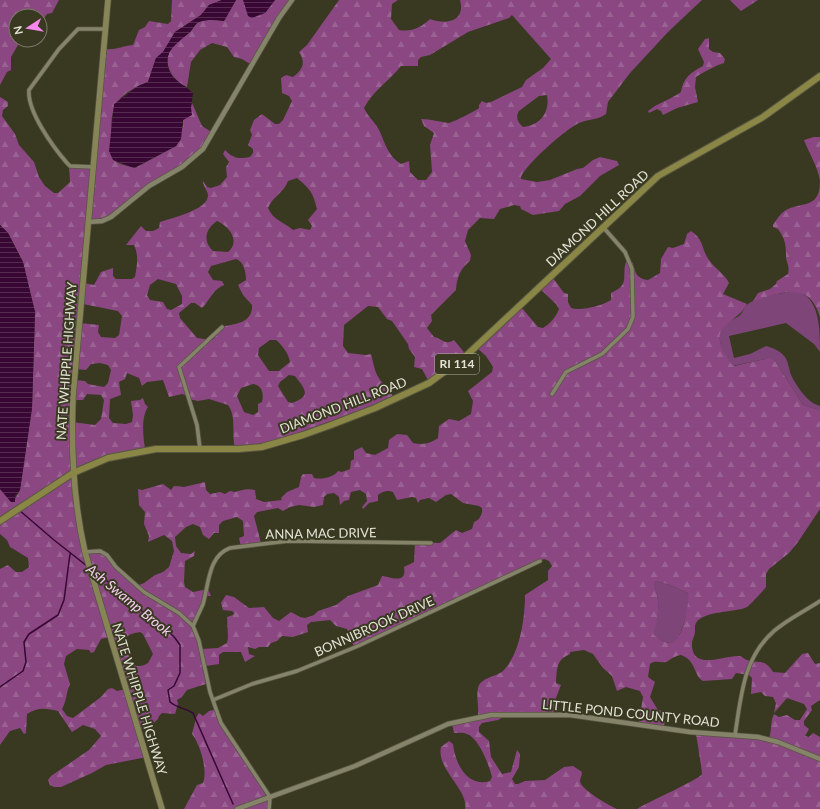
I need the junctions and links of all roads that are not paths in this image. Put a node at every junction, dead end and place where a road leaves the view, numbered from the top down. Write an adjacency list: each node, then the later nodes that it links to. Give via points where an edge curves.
1 (108, 0): 3 (main road, NATE WHIPPLE HIGHWAY)
2 (292, 0): 6 (street, via 203,149 182,167 149,186 112,217)
3 (105, 29): 5 (main road, NATE WHIPPLE HIGHWAY); 5 (street, via 78,29 59,49 28,90 32,110 67,163 70,166)
4 (820, 76): 7 (main road, DIAMOND HILL ROAD / RI 114, via 763,117 658,176)
5 (93, 167): 6 (main road, NATE WHIPPLE HIGHWAY)
6 (88, 222): 11 (main road, NATE WHIPPLE HIGHWAY, via 72,396)
7 (603, 227): 9 (street, via 625,252 632,269 633,317 628,329 602,354 566,372); 10 (main road, DIAMOND HILL ROAD / RI 114, via 473,350 429,383 375,408 296,437 251,448)
8 (222, 327): 10 (street, via 179,367 197,425)
9 (552, 394)
10 (200, 449): 11 (main road, DIAMOND HILL ROAD / RI 114, via 168,448 128,453 108,458)
11 (73, 473): 12 (main road, DIAMOND HILL ROAD / RI 114); 14 (main road, NATE WHIPPLE HIGHWAY)
12 (0, 521)
13 (431, 542): 17 (street, ANNA MAC DRIVE, via 294,541 230,548 222,552 215,561 203,604)
14 (85, 552): 17 (street, via 101,551 144,592 179,613); 22 (main road, NATE WHIPPLE HIGHWAY)
15 (540, 561): 18 (street, BONNIBROOK DRIVE, via 358,646 297,671 252,684)
16 (820, 601): 19 (street, via 774,631 755,654 746,674)
17 (193, 626): 18 (street)
18 (213, 700): 21 (street, via 226,731)
19 (735, 735): 20 (street, LITTLE POND COUNTY ROAD, via 771,740); 21 (street, LITTLE POND COUNTY ROAD, via 690,732 570,715 541,713 480,716 442,726 355,766)
20 (820, 758)
21 (270, 797): 23 (street, LITTLE POND COUNTY ROAD); 24 (street)
22 (162, 809)
23 (237, 809)
24 (269, 809)

